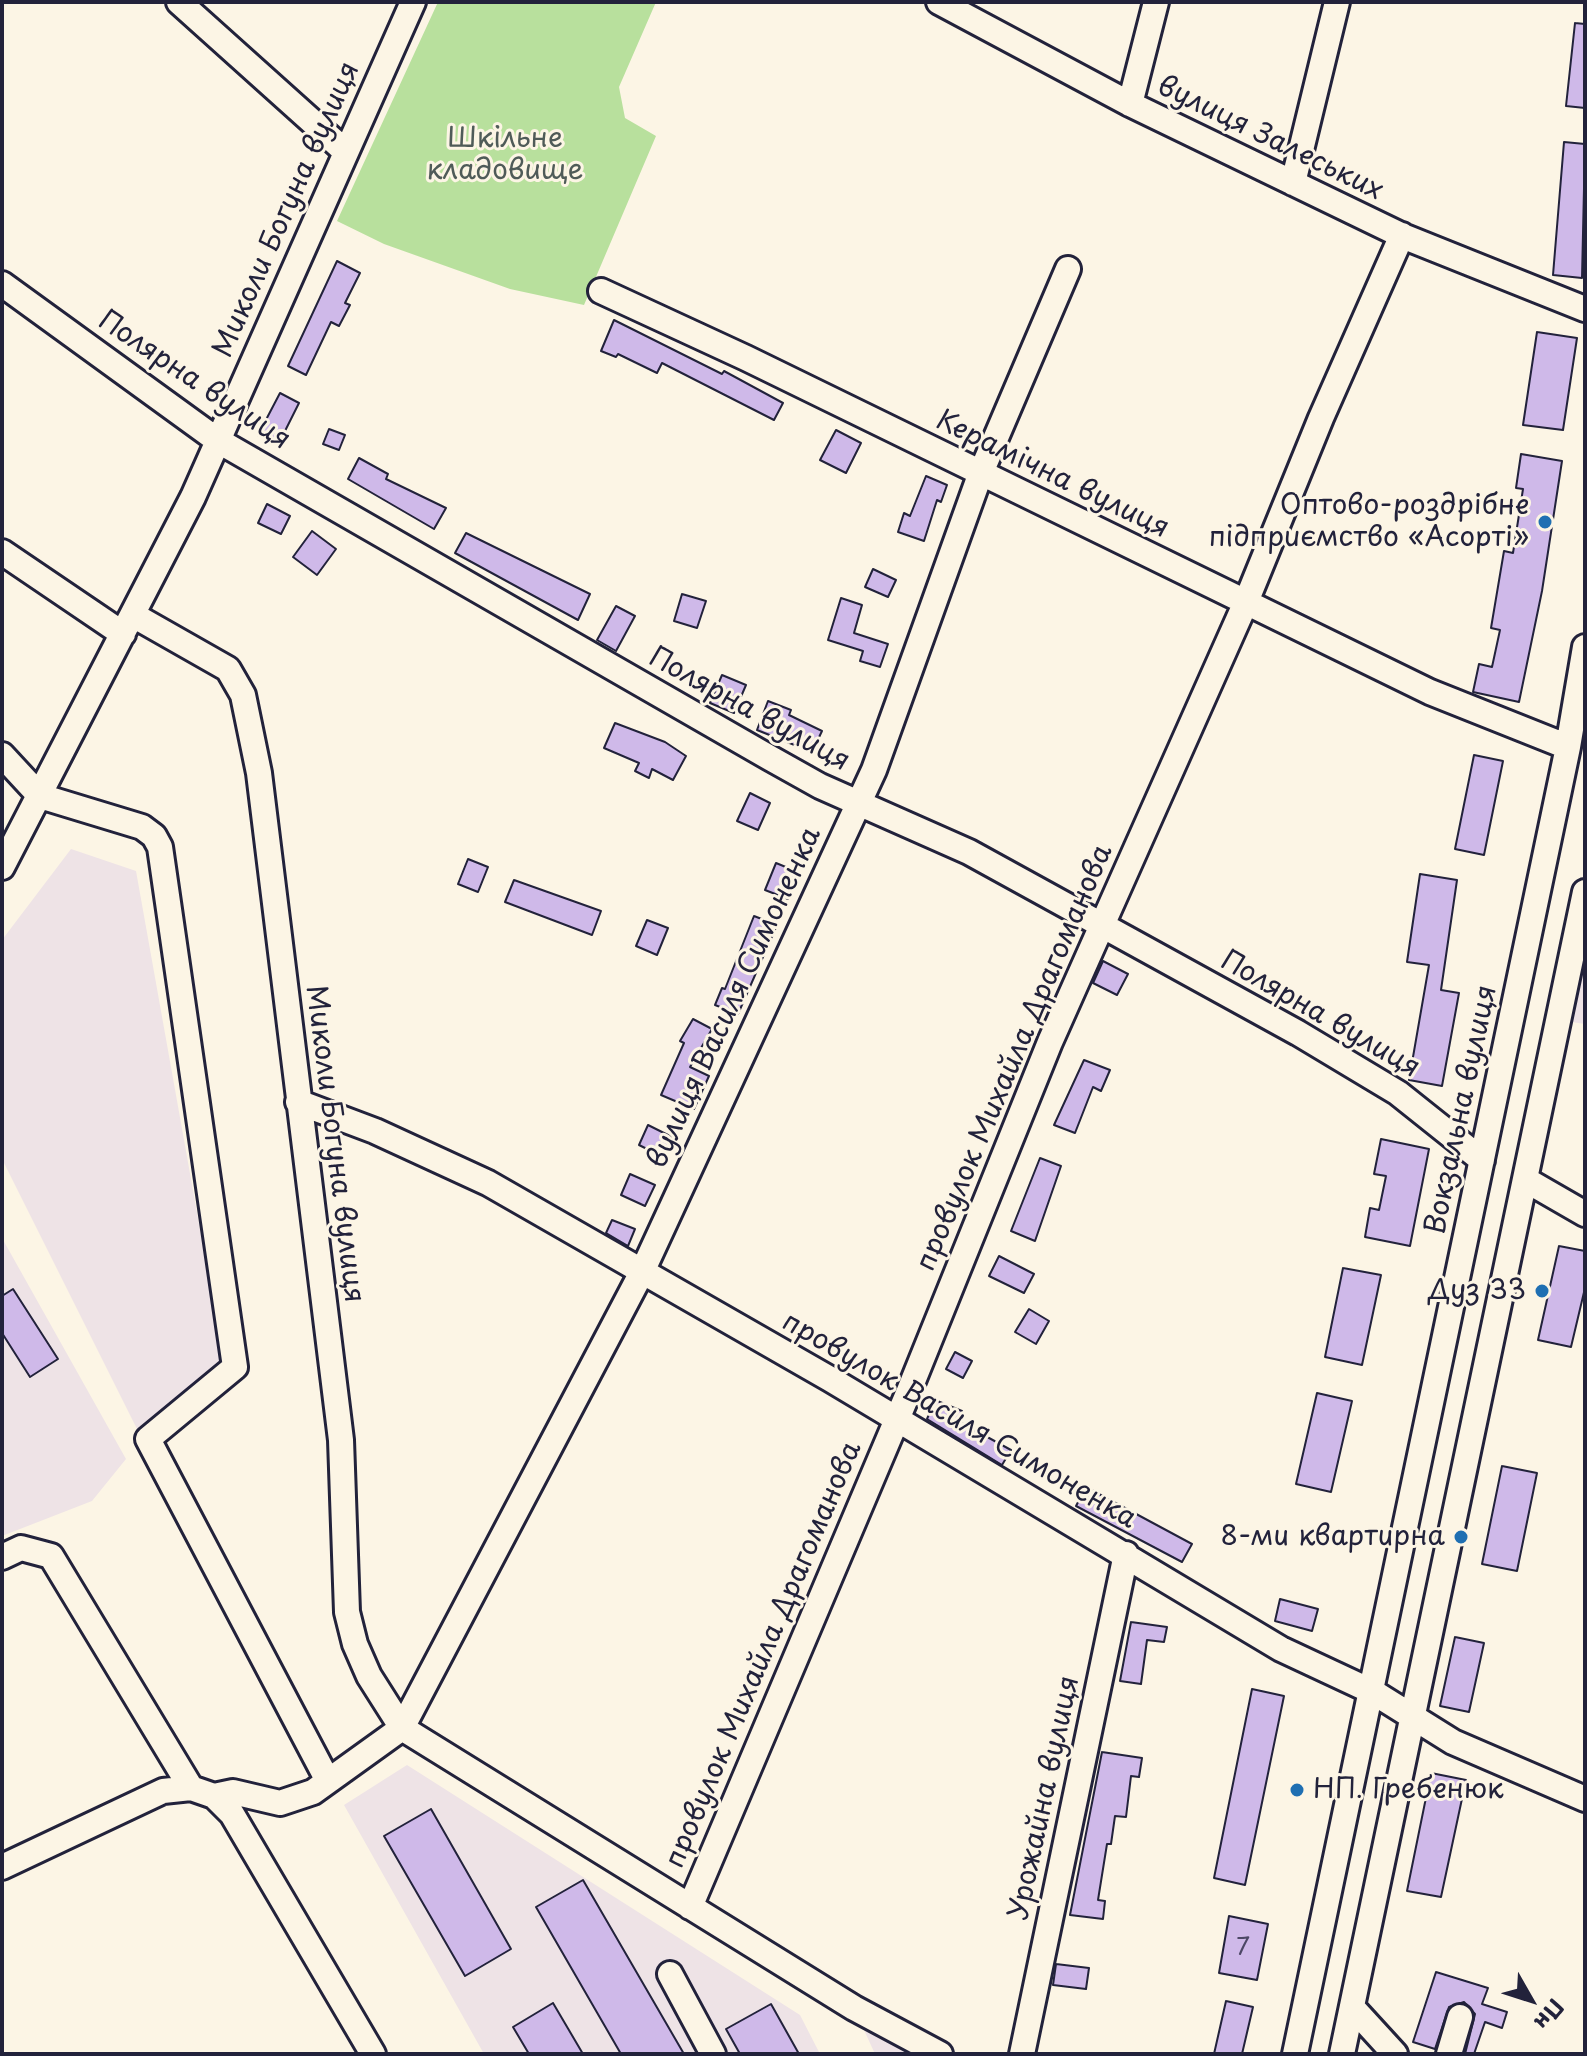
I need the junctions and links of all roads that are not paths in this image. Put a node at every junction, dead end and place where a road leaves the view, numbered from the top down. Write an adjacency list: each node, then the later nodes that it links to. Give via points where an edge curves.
1 (179, 2): 7 (street)
2 (413, 2): 7 (street, Миколи Богуна вулиця)
3 (939, 2): 6 (street, вулиця Залеських)
4 (1156, 2): 6 (street)
5 (1337, 2): 8 (street)
6 (1130, 104): 8 (street, вулиця Залеських)
7 (346, 152): 14 (street, Миколи Богуна вулиця)
8 (1293, 183): 9 (street, вулиця Залеських)
9 (1402, 235): 13 (street, вулиця Залеських); 17 (street, провулок Михайла Драгоманова)
10 (1068, 269): 15 (street, вулиця Василя Симоненка)
11 (2, 284): 14 (street, Полярна вулиця)
12 (601, 291): 15 (street, Керамічна вулиця)
13 (1585, 309)
14 (217, 440): 18 (street, Миколи Богуна вулиця); 23 (street, Полярна вулиця, via 770,758)
15 (980, 475): 17 (street, Керамічна вулиця); 23 (street, вулиця Василя Симоненка)
16 (2, 552): 18 (street)
17 (1246, 602): 20 (street, Керамічна вулиця, via 1430,692); 26 (street, провулок Михайла Драгоманова)
18 (128, 624): 22 (street, Миколи Богуна вулиця); 27 (street, Миколи Богуна вулиця, via 228,669 243,695 259,773)
19 (1585, 647): 20 (street, Вокзальна вулиця)
20 (1568, 747): 28 (street, Вокзальна вулиця)
21 (2, 755): 22 (street)
22 (40, 796): 24 (street, Миколи Богуна вулиця); 38 (street, via 142,827 160,847 235,1367 148,1439)
23 (858, 803): 26 (street, Полярна вулиця, via 969,852); 31 (street, вулиця Василя Симоненка)
24 (2, 867)
25 (1585, 892): 29 (street)
26 (1103, 925): 28 (street, Полярна вулиця, via 1379,1080); 32 (street, провулок Михайла Драгоманова)
27 (298, 1102): 31 (street, провулок Василя Симоненка, via 488,1183); 37 (street, Миколи Богуна вулиця, via 341,1440 347,1612 369,1676)
28 (1482, 1160): 35 (street, Вокзальна вулиця)
29 (1526, 1180): 30 (street); 36 (street)
30 (1585, 1214)
31 (642, 1272): 32 (street, провулок Василя Симоненка); 37 (street, вулиця Василя Симоненка)
32 (896, 1421): 33 (street, провулок Василя Симоненка); 42 (street, провулок Михайла Драгоманова)
33 (1126, 1554): 35 (street, провулок Василя Симоненка, via 1281,1649); 49 (street, Урожайна вулиця)
34 (2, 1557): 39 (street, via 21,1548 51,1556)
35 (1373, 1692): 36 (street, провулок Василя Симоненка); 50 (street, Вокзальна вулиця)
36 (1411, 1718): 40 (street, провулок Василя Симоненка, via 1453,1742); 44 (street)
37 (402, 1728): 38 (street); 42 (street)
38 (328, 1781): 39 (street, via 280,1803 233,1792)
39 (203, 1792): 41 (street, via 163,1791); 46 (street, via 232,1814)
40 (1585, 1799)
41 (2, 1867)
42 (690, 1907): 48 (street)
43 (670, 1974): 47 (street)
44 (1352, 2007): 51 (street); 52 (street)
45 (1460, 2017): 53 (street)
46 (373, 2054)
47 (713, 2054)
48 (940, 2054)
49 (1022, 2054)
50 (1295, 2054)
51 (1342, 2054)
52 (1395, 2054)
53 (1449, 2054)

